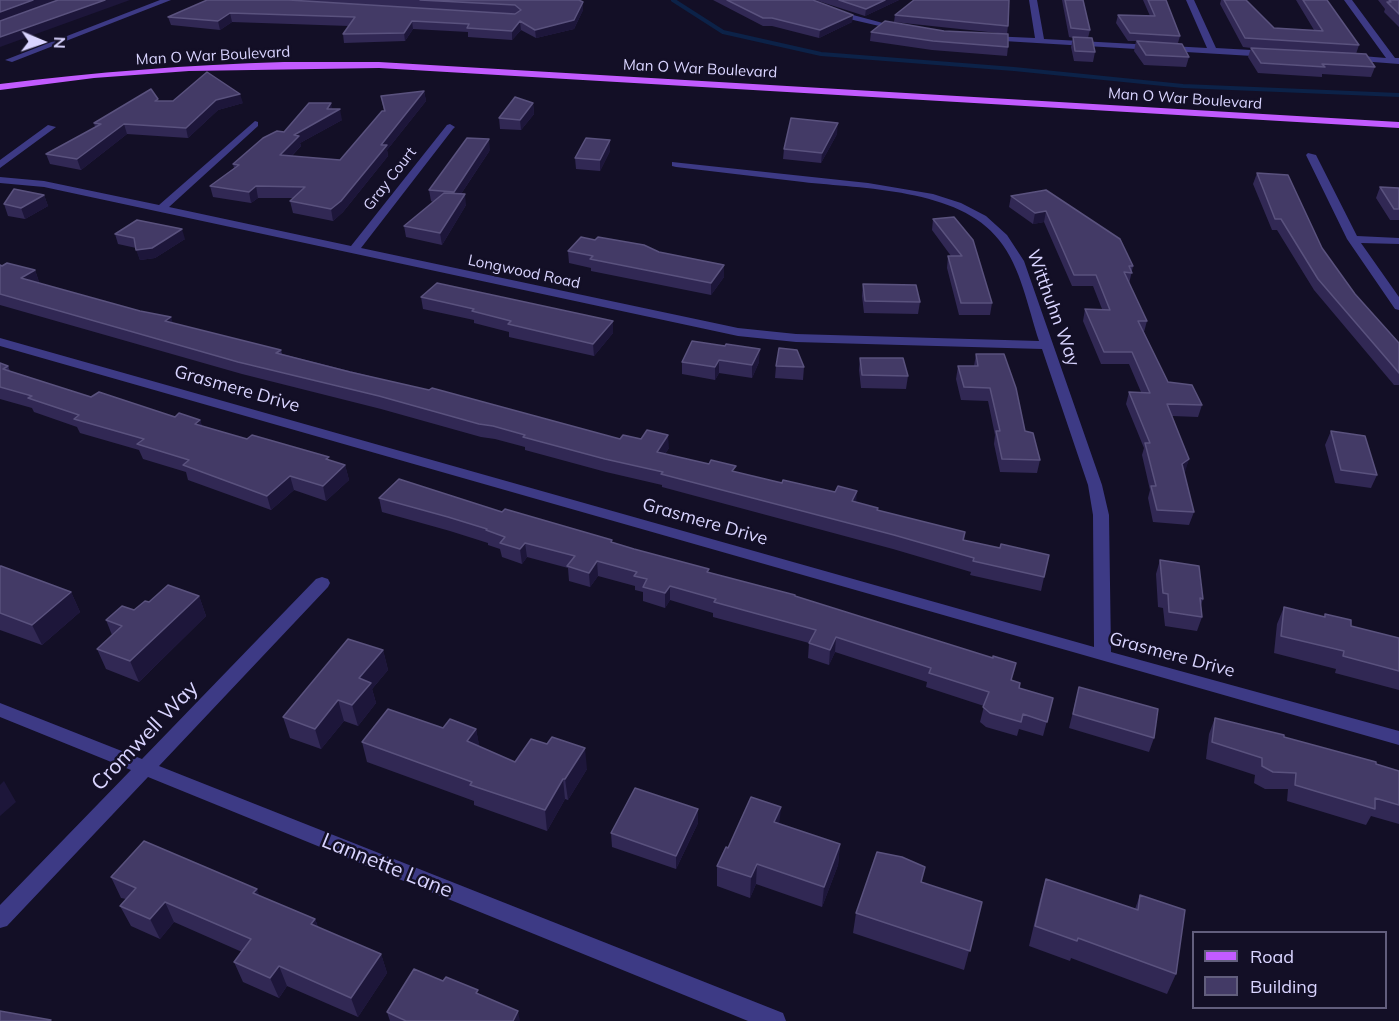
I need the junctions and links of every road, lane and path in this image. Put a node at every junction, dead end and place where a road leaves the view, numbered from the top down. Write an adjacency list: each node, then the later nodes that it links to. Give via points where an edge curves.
1 (167, 0): 13 (street)
2 (803, 0): 6 (street, via 866,22)
3 (1033, 0): 8 (street)
4 (1190, 0): 9 (street)
5 (1348, 0): 14 (street)
6 (911, 30)
7 (977, 38): 8 (street)
8 (1040, 41): 9 (street)
9 (1213, 51): 10 (street)
10 (1284, 55)
11 (1344, 58): 14 (street)
12 (457, 59): 15 (main road, Man O War Boulevard, via 214,59)
13 (9, 60)
14 (1396, 61)
15 (0, 79)
16 (842, 82): 17 (main road)
17 (866, 83)
18 (878, 84): 20 (main road, Man O War Boulevard)
19 (0, 87): 22 (main road, Man O War Boulevard, via 213,68 424,66)
20 (1399, 115)
21 (255, 124): 29 (street)
22 (1399, 125)
23 (51, 127): 27 (street)
24 (450, 127): 32 (street, Gray Court)
25 (1311, 156): 30 (street)
26 (676, 164): 35 (street, Witthuhn Way, via 906,191 953,203 996,228 1014,251)
27 (0, 165)
28 (0, 180): 29 (street, Longwood Road, via 44,184)
29 (160, 210): 32 (street, Longwood Road)
30 (1353, 239): 31 (street); 33 (street)
31 (1399, 241)
32 (353, 251): 35 (street, Longwood Road, via 764,336)
33 (1399, 306)
34 (0, 342): 37 (street, Grasmere Drive)
35 (1047, 345): 37 (street, Witthuhn Way, via 1087,455 1101,515)
36 (322, 583): 40 (street, Cromwell Way)
37 (1103, 656): 39 (street, Grasmere Drive)
38 (0, 710): 40 (street, Lannette Lane)
39 (1399, 738)
40 (146, 769): 41 (street, Cromwell Way); 42 (street, Lannette Lane)
41 (0, 919)
42 (775, 1021)

